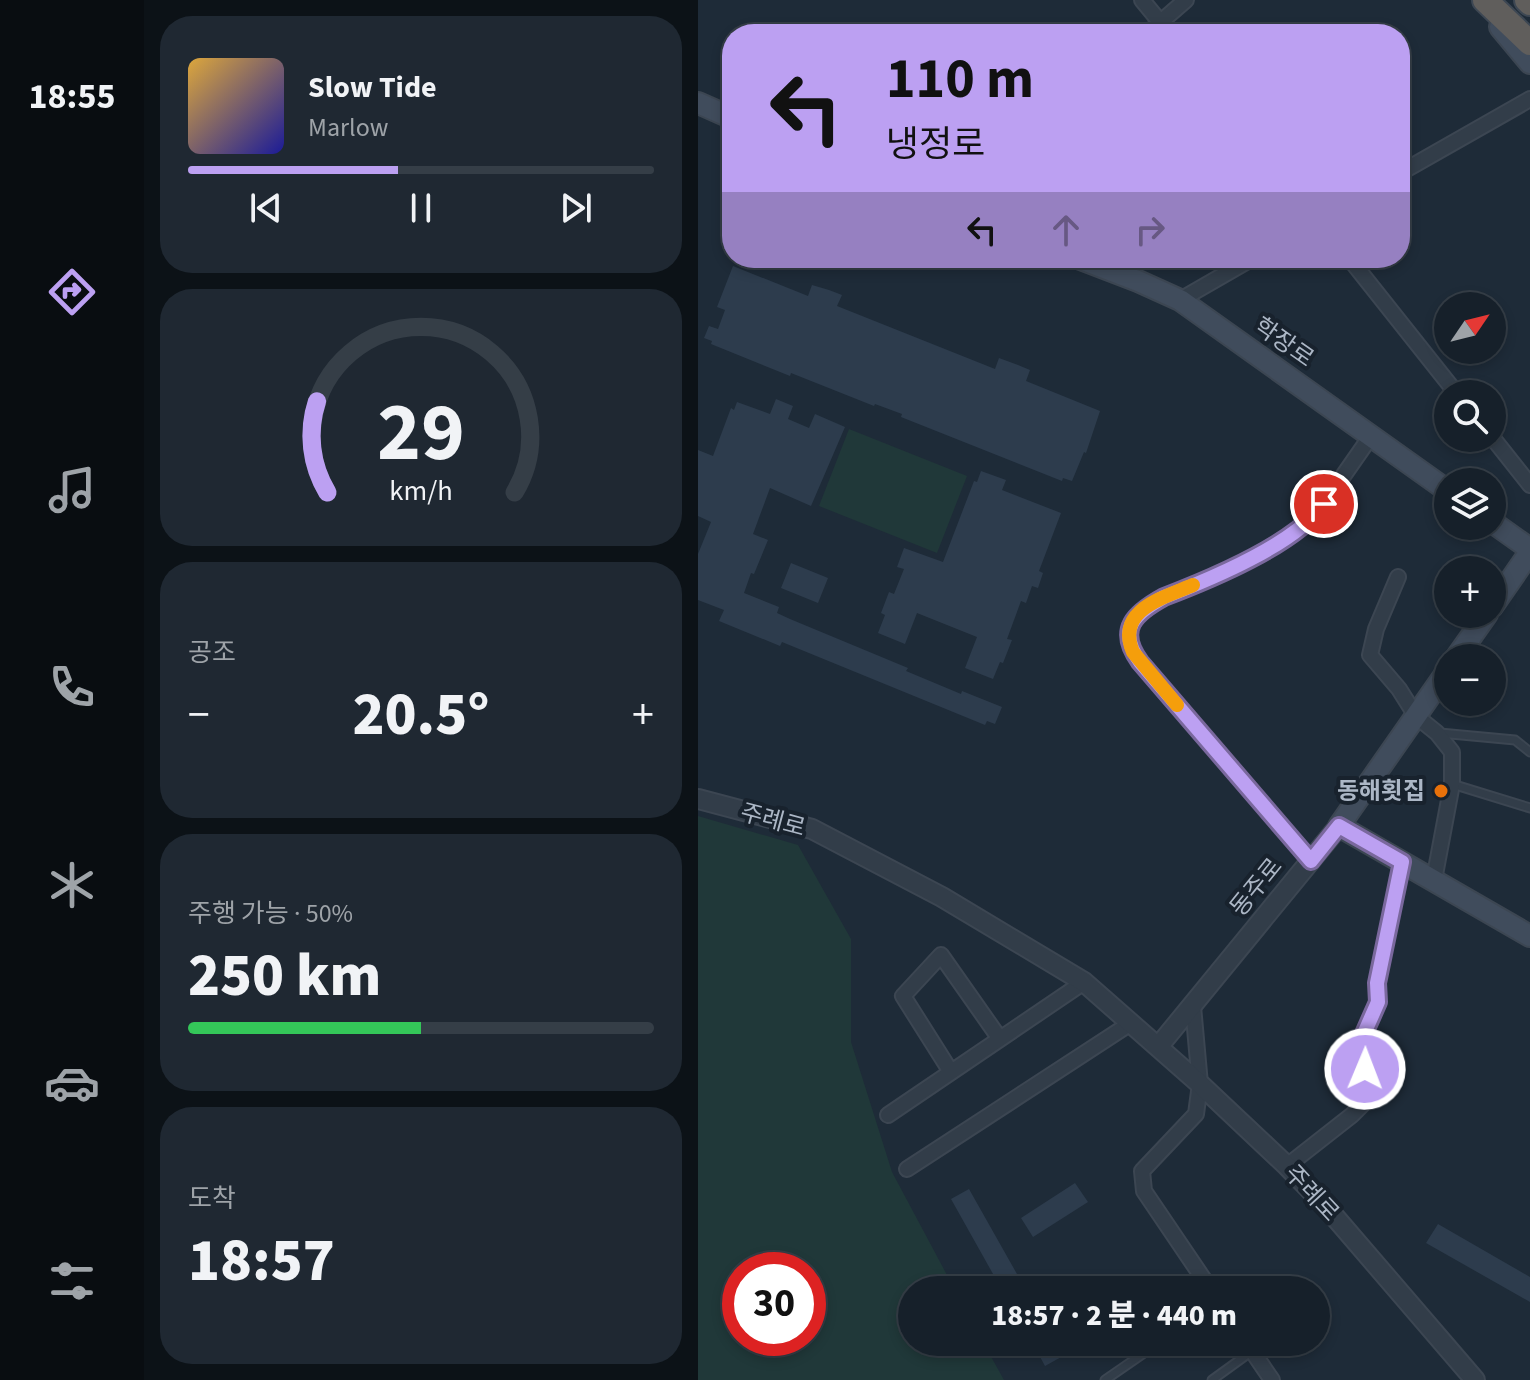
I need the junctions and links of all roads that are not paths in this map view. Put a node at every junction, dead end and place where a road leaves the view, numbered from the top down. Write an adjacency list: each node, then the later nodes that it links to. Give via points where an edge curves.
1 (1142, 0): 7 (street)
2 (1186, 0): 8 (street)
3 (1477, 0): 11 (main road)
4 (1485, 0): 10 (highway)
5 (1498, 0): 10 (main road)
6 (1509, 0): 9 (highway)
7 (1162, 24)
8 (1168, 24)
9 (1530, 26)
10 (1530, 41)
11 (1530, 63)
12 (1530, 99): 15 (street)
13 (698, 103): 14 (main road)
14 (722, 114)
15 (1410, 167)
16 (1104, 268): 19 (main road, 학장로)
17 (1236, 268): 19 (street)
18 (1357, 268): 20 (street)
19 (1180, 300): 21 (main road, 학장로)
20 (1446, 380)
21 (1371, 436): 23 (main road, 학장로); 37 (street, via 1310,519 1260,554 1149,605 1131,623 1129,633 1140,662)
22 (1504, 452): 24 (street)
23 (1434, 481)
24 (1530, 485)
25 (1506, 533): 26 (main road)
26 (1530, 551): 28 (main road)
27 (1398, 577): 30 (street, via 1370,655)
28 (1506, 586)
29 (1434, 690): 30 (main road, 동주로)
30 (1416, 716): 31 (street); 36 (main road, 동주로)
31 (1437, 733): 32 (lane, via 1515,740); 33 (street, via 1452,752)
32 (1530, 752)
33 (1452, 784): 35 (lane); 39 (street)
34 (698, 799): 41 (street, 주례로, via 812,829 942,897)
35 (1530, 808)
36 (1339, 826): 37 (street, 동주로); 38 (main road)
37 (1311, 861): 42 (street, 동주로)
38 (1402, 862): 39 (main road); 49 (street, via 1377,983 1378,1002 1359,1045 1373,1094)
39 (1434, 880): 40 (main road)
40 (1530, 936)
41 (1084, 982): 43 (street, 주례로); 44 (street)
42 (1193, 1006): 45 (street, 동주로); 47 (street)
43 (1131, 1023): 45 (street, 주례로); 50 (street)
44 (1000, 1039): 46 (street); 46 (street, via 941,955 903,996)
45 (1158, 1047): 47 (street, 주례로)
46 (951, 1072): 48 (street)
47 (1200, 1084): 49 (street, 주례로); 51 (street, via 1196,1114 1142,1171 1144,1191)
48 (888, 1115)
49 (1287, 1166): 58 (street, 주례로)
50 (907, 1169)
51 (1202, 1276)
52 (1140, 1356): 55 (lane)
53 (1239, 1356): 56 (lane)
54 (1255, 1356): 57 (street)
55 (1105, 1380)
56 (1212, 1380)
57 (1272, 1380)
58 (1475, 1380)

